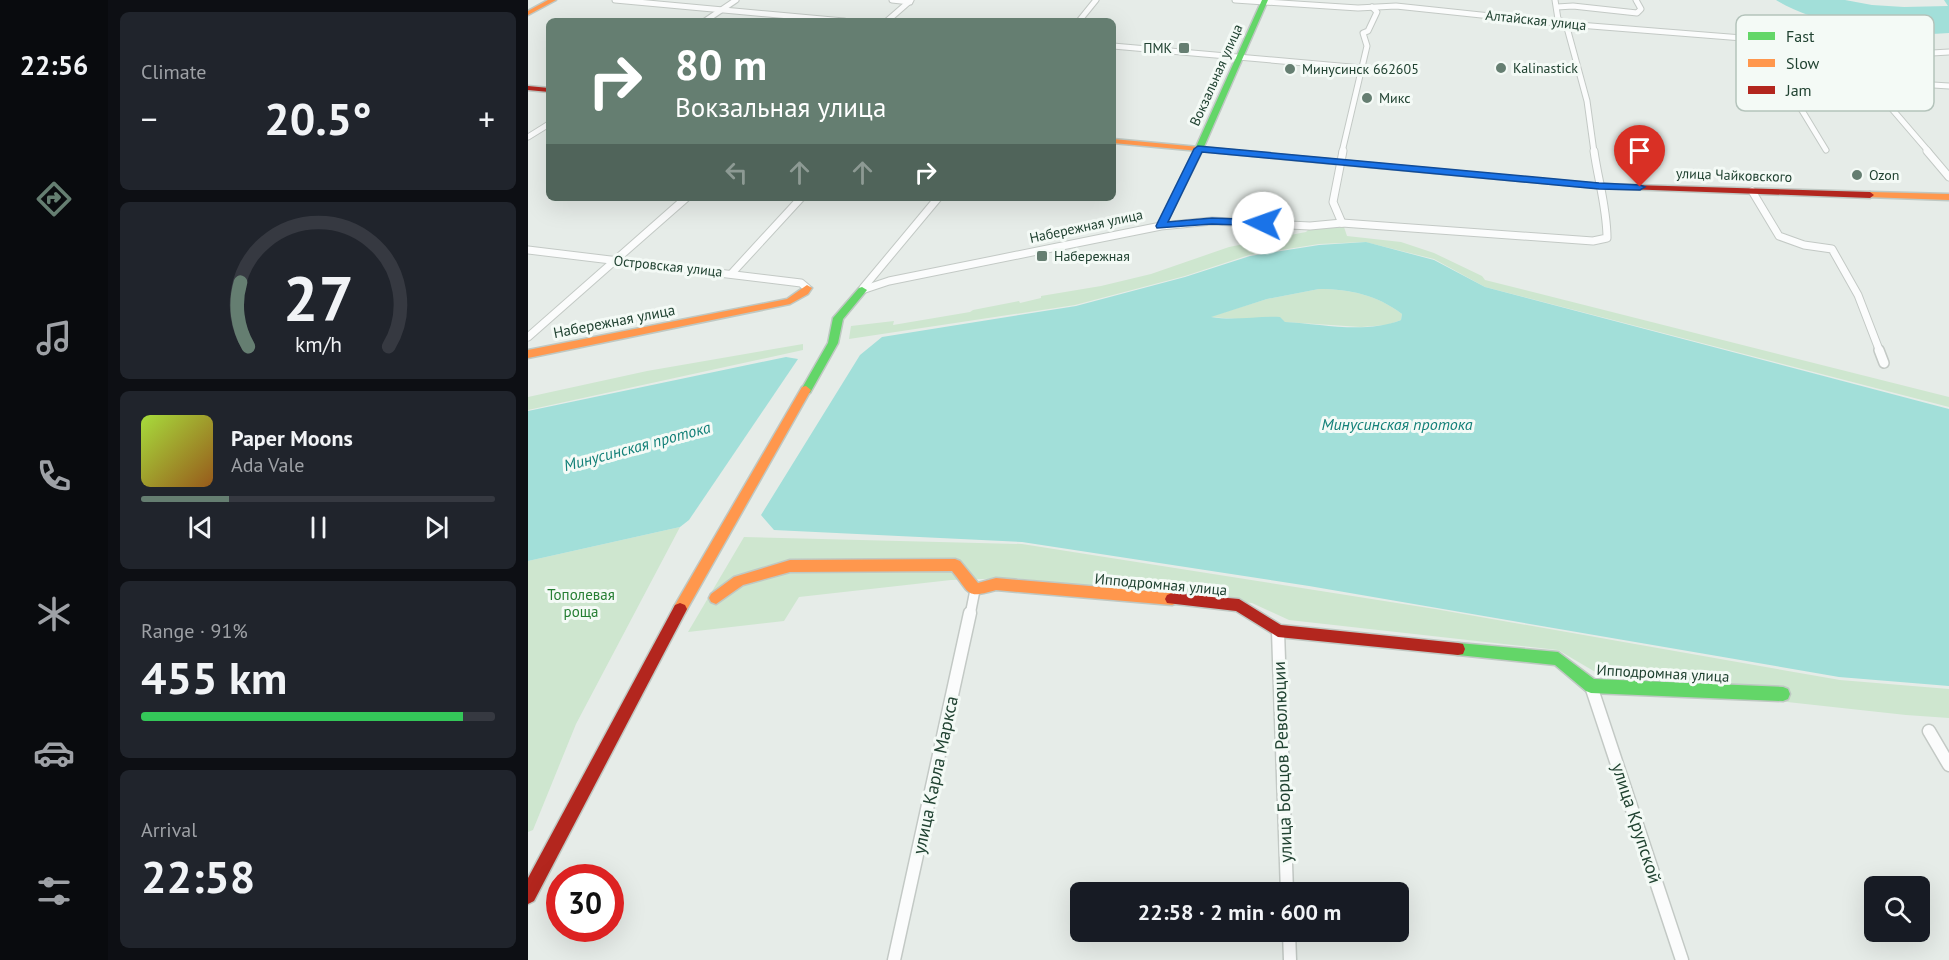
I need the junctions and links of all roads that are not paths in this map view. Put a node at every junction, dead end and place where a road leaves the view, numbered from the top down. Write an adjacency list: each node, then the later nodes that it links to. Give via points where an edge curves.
1 (553, 0): 14 (street)
2 (615, 0): 13 (street)
3 (736, 0): 13 (street)
4 (892, 0): 9 (street)
5 (1096, 0): 18 (street)
6 (1235, 0): 10 (street, Алтайская улица)
7 (1555, 0): 12 (street)
8 (1636, 0): 12 (street, via 1641,9 1637,13)
9 (910, 1): 17 (street)
10 (1265, 1): 11 (street, Алтайская улица); 24 (street, Вокзальная улица)
11 (1372, 7): 19 (street, Алтайская улица, via 1431,9); 25 (street, via 1377,12 1368,31 1363,33 1367,46)
12 (1557, 7): 19 (street, via 1558,19)
13 (721, 10): 15 (street); 16 (street)
14 (528, 13)
15 (709, 18)
16 (810, 18)
17 (890, 18)
18 (1081, 18)
19 (1566, 24): 20 (street, Алтайская улица); 39 (street, via 1587,101)
20 (1736, 37)
21 (1116, 45): 24 (street)
22 (1949, 52): 23 (street, Алтайская улица)
23 (1934, 53)
24 (1240, 57): 25 (street); 35 (street, Вокзальная улица)
25 (1362, 68): 37 (street)
26 (1934, 85): 27 (street)
27 (1949, 86)
28 (528, 88): 29 (street)
29 (546, 90)
30 (1802, 111): 36 (street)
31 (1895, 111): 38 (street)
32 (546, 126): 33 (street)
33 (528, 137)
34 (1116, 141): 35 (street, улица Чайковского)
35 (1198, 149): 37 (street, улица Чайковского); 46 (street, Вокзальная улица)
36 (1826, 150)
37 (1340, 162): 39 (street, улица Чайковского); 45 (street, via 1333,202)
38 (1949, 177)
39 (1599, 186): 40 (street, улица Чайковского); 45 (street, Набережная улица, via 1607,214 1606,238 1593,241)
40 (1752, 191): 41 (street, улица Чайковского); 56 (street, via 1779,236 1832,249 1858,295)
41 (1949, 197)
42 (683, 201): 48 (street)
43 (798, 201): 49 (street)
44 (936, 201): 50 (street)
45 (1342, 223): 46 (street, Набережная улица, via 1311,226 1221,221)
46 (1161, 226): 51 (street, Набережная улица)
47 (528, 250): 48 (street, Островская улица)
48 (618, 260): 49 (street, Островская улица); 54 (street)
49 (732, 273): 52 (street, Островская улица)
50 (876, 273): 51 (street); 53 (street)
51 (889, 281): 53 (street, Набережная улица)
52 (807, 288): 55 (street, Набережная улица, via 790,301)
53 (862, 290): 65 (street, via 838,318 833,343 712,550)
54 (528, 338)
55 (528, 354)
56 (1884, 363)
57 (975, 590): 58 (street, via 955,565 790,566 739,581); 59 (street, Ипподромная улица, via 996,584 1239,605); 67 (street, улица Карла Маркса)
58 (716, 598)
59 (1278, 631): 60 (street, Ипподромная улица, via 1558,658); 64 (street, улица Борцов Революции)
60 (1592, 686): 61 (street, Ипподромная улица); 69 (street, улица Крупской)
61 (1783, 694)
62 (1929, 731): 63 (street)
63 (1949, 765)
64 (1287, 882)
65 (528, 895)
66 (1289, 942): 68 (street)
67 (894, 960)
68 (1290, 960)
69 (1682, 960)

